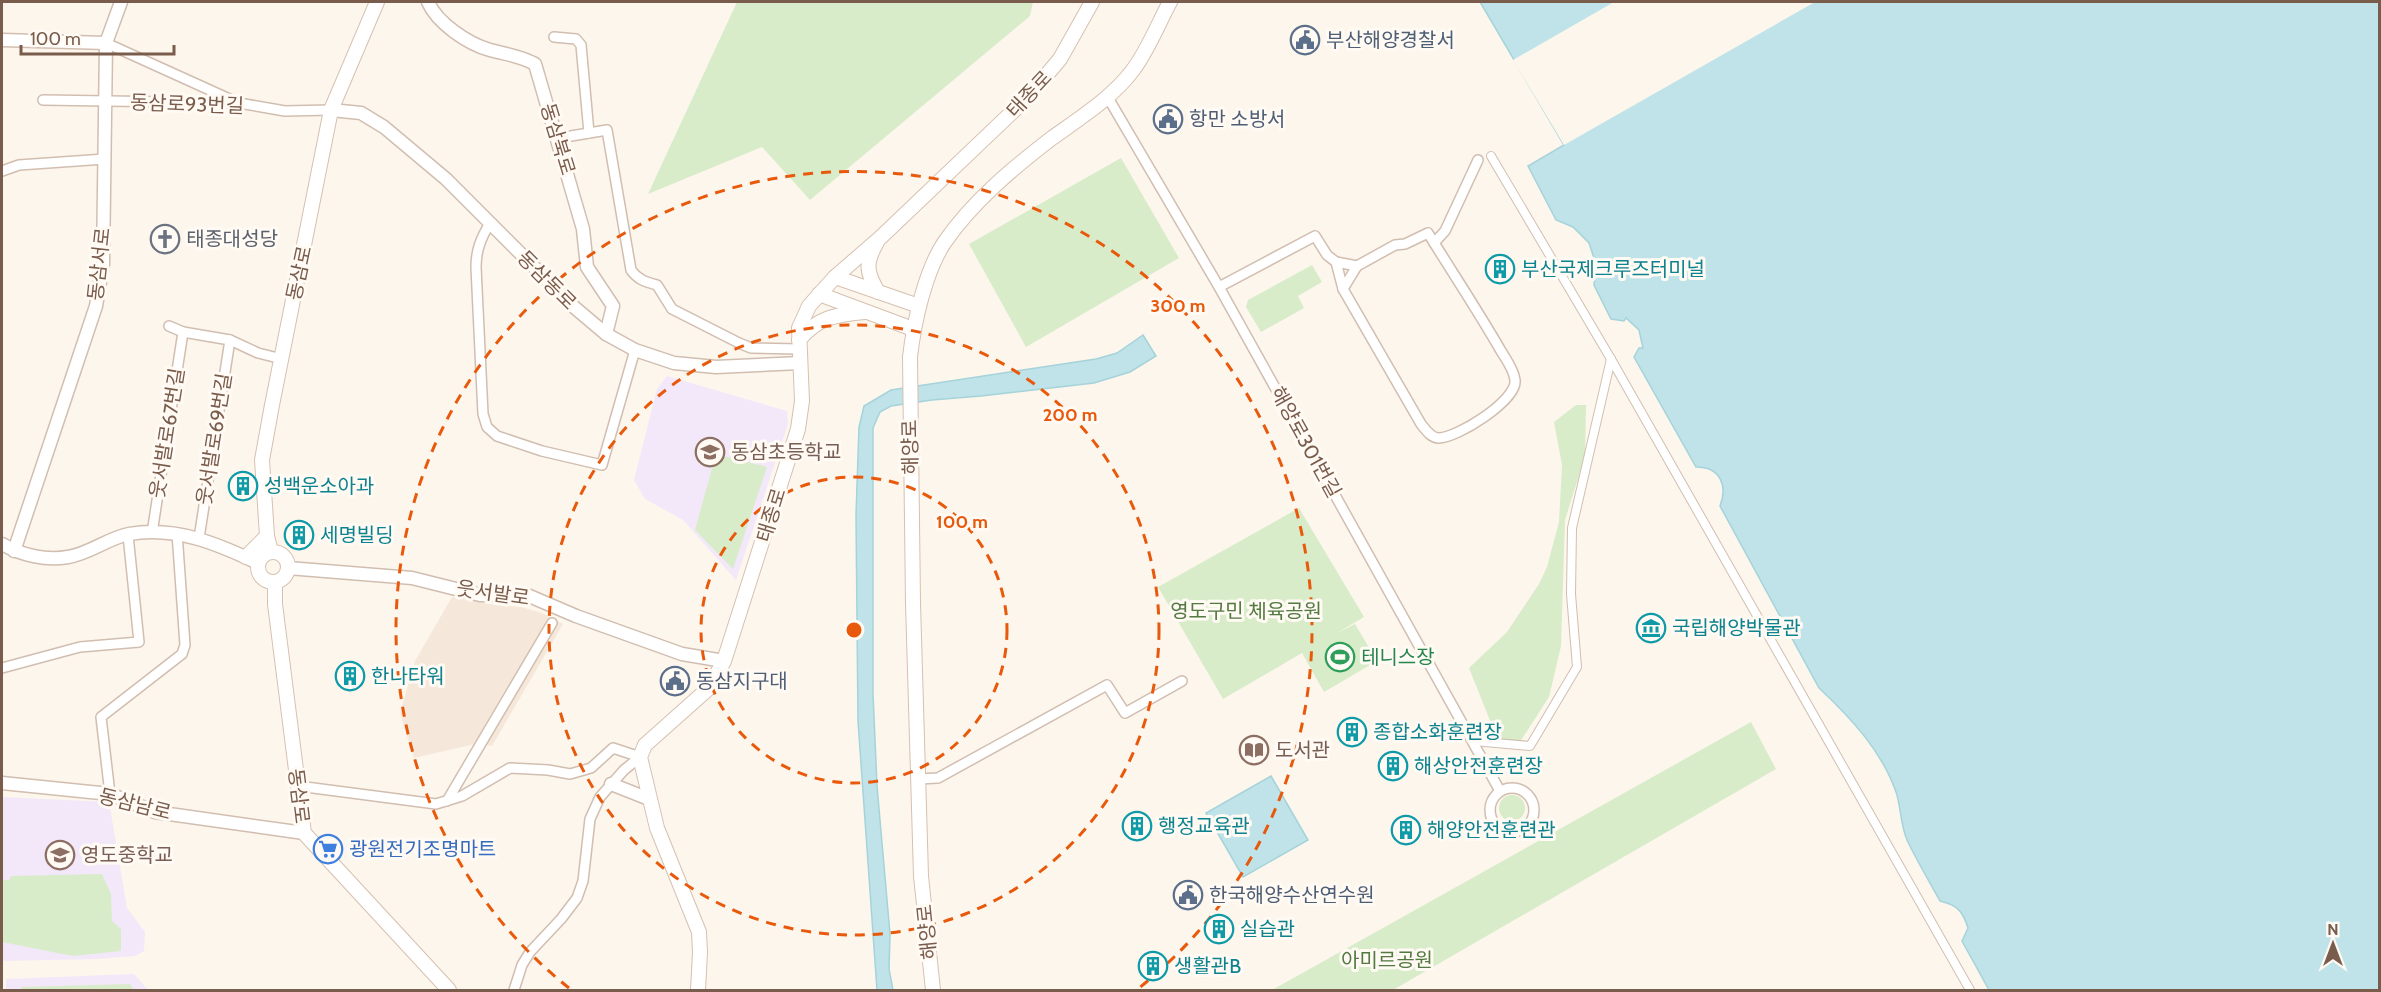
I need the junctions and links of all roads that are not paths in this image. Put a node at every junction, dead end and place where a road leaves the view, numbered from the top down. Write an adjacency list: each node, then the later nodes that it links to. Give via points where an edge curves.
1 (121, 2): 8 (street, 동삼서로)
2 (377, 2): 13 (main road, 동삼로)
3 (428, 2): 35 (street, 동삼북로, via 432,13 447,28 488,50 516,55 535,64 583,229 587,267 613,306)
4 (1092, 2): 21 (main road, 태종로, via 1060,59 1028,97)
5 (1170, 2): 9 (main road, 해양로, via 1133,70)
6 (554, 37): 14 (street, via 576,39 581,45)
7 (2, 40): 8 (street)
8 (106, 43): 11 (street, 동삼서로); 12 (street)
9 (1107, 96): 26 (street, 해양로301번길); 30 (main road, 해양로, via 984,196 944,244)
10 (43, 100): 11 (street, 동삼로93번길)
11 (105, 101): 12 (street, 동삼로93번길); 17 (street, 동삼서로)
12 (239, 103): 13 (street, 동삼로93번길, via 285,111)
13 (331, 110): 20 (street, 동삼동로, via 361,113 384,127 446,179); 39 (main road, 동삼로)
14 (589, 133): 15 (street); 37 (street, via 607,130 631,270 636,277 657,285 672,309 739,343 751,348)
15 (572, 136)
16 (1491, 156): 40 (street)
17 (105, 159): 19 (street, via 19,165); 48 (street, 동삼서로, via 102,277 96,306)
18 (1478, 160): 22 (street, via 1445,231)
19 (2, 171)
20 (490, 223): 35 (street, 동삼동로, via 574,307); 38 (street, via 481,238 476,267 483,414 497,436 603,465)
21 (880, 238): 25 (main road, 태종로); 28 (main road, via 867,266)
22 (1434, 243): 24 (street, via 1428,233 1395,245); 27 (street, via 1515,379 1514,388 1499,408 1455,433 1441,438 1426,432)
23 (1336, 262): 24 (street); 26 (street, via 1315,236); 27 (street)
24 (1357, 267): 27 (street)
25 (835, 277): 28 (main road); 29 (main road, 태종로)
26 (1219, 287): 57 (street, 해양로301번길)
27 (1343, 289)
28 (878, 292): 30 (main road)
29 (819, 294): 31 (main road); 37 (main road, 태종로, via 799,328)
30 (919, 306): 33 (main road, 해양로)
31 (866, 311): 33 (main road); 37 (main road, via 823,319 810,327)
32 (169, 326): 34 (street)
33 (914, 329): 59 (main road, 해양로, via 910,431)
34 (183, 333): 36 (street); 42 (street, 웃서발로67번길)
35 (606, 333): 38 (street, 동삼동로)
36 (230, 340): 39 (street); 46 (street, 웃서발로69번길)
37 (798, 345): 41 (main road, 태종로)
38 (635, 350): 41 (street, 동삼동로, via 674,363 716,367)
39 (282, 359): 45 (main road, 동삼로, via 262,460)
40 (1611, 359): 57 (street, via 1572,528 1571,594 1577,667 1530,746); 72 (street)
41 (800, 363): 54 (main road, 태종로, via 802,401 798,429)
42 (152, 533): 43 (street); 44 (street)
43 (177, 533): 46 (street); 64 (street, via 185,645 182,654 101,717)
44 (128, 535): 48 (street, via 69,557); 55 (street, via 139,642 80,647)
45 (267, 536): 49 (main road, 동삼로); 50 (main road)
46 (199, 538): 50 (street)
47 (2, 544): 48 (street)
48 (14, 552)
49 (271, 552): 50 (main road); 51 (main road, via 283,556)
50 (252, 560): 52 (main road, via 260,575)
51 (288, 568): 52 (main road, via 286,576); 54 (street, 웃서발로, via 412,578 480,595 527,596 682,654)
52 (275, 583): 62 (main road, 동삼로)
53 (552, 623): 66 (street)
54 (724, 661): 58 (main road, 태종로, via 709,688 645,745)
55 (2, 668)
56 (1182, 681): 59 (street, via 1125,713 1107,685 939,778)
57 (1474, 741): 63 (street, 해양로301번길)
58 (640, 757): 61 (street); 65 (main road); 66 (street, via 613,748 591,768 570,774 510,768)
59 (918, 779): 71 (main road, 해양로, via 921,876)
60 (2, 783): 64 (street, 동삼남로)
61 (611, 784): 65 (street); 69 (street, via 593,809 577,898 530,952)
62 (298, 786): 66 (street, via 436,804); 67 (main road, 동삼로)
63 (1500, 791): 63 (street, via 1491,803 1491,818 1508,832 1523,829 1533,819 1532,798 1514,787)
64 (110, 794): 67 (street, 동삼남로, via 155,812)
65 (649, 799): 70 (main road, via 699,932)
66 (447, 801)
67 (304, 833): 68 (main road, 동삼로)
68 (449, 990)
69 (514, 990)
70 (698, 990)
71 (933, 990)
72 (1971, 990)

